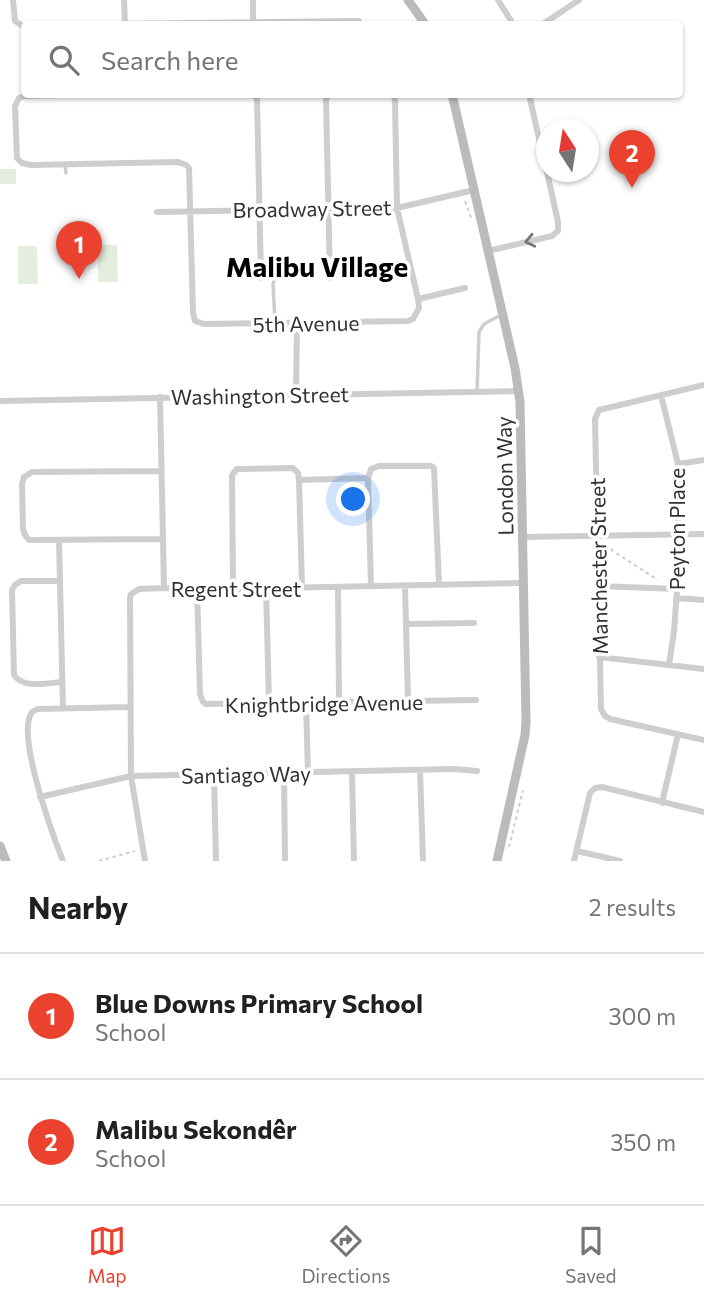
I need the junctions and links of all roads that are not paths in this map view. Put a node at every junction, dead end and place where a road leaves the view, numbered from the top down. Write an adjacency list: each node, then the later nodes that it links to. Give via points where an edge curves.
1 (13, 0): 14 (street, via 14,18)
2 (124, 0): 8 (street)
3 (253, 0): 9 (street)
4 (408, 0): 11 (street)
5 (498, 0): 12 (street)
6 (579, 0): 13 (street)
7 (359, 20): 10 (street)
8 (125, 21)
9 (253, 21)
10 (306, 21)
11 (423, 21)
12 (511, 21)
13 (548, 21)
14 (21, 26)
15 (21, 97): 22 (street, via 16,103 17,158 31,165)
16 (256, 98): 28 (street)
17 (327, 98): 26 (street)
18 (394, 98): 27 (street)
19 (453, 98): 25 (street, London Way)
20 (530, 98): 21 (street)
21 (537, 119)
22 (65, 164): 23 (lane); 29 (street, via 183,164 189,168)
23 (65, 173)
24 (549, 182): 31 (street, one-way to 31, via 558,231)
25 (474, 190): 27 (street, Broadway Street); 31 (street, London Way)
26 (329, 208): 27 (street, Broadway Street); 28 (street, Broadway Street); 34 (street)
27 (397, 208): 36 (street)
28 (259, 210): 29 (street, Broadway Street); 33 (street)
29 (190, 211): 30 (street, Broadway Street); 38 (street, 5th Avenue, via 195,321)
30 (157, 212)
31 (488, 251): 37 (street, London Way)
32 (314, 272): 38 (lane, via 275,277)
33 (261, 278)
34 (330, 278)
35 (465, 288): 36 (street)
36 (418, 299): 39 (street, 5th Avenue, via 417,313 408,321)
37 (503, 314): 41 (street, London Way); 42 (lane, via 479,332)
38 (275, 324): 39 (street, 5th Avenue)
39 (297, 324): 43 (street)
40 (704, 385): 44 (street)
41 (519, 391): 42 (street, Washington Street); 55 (street, London Way)
42 (477, 392): 43 (street, Washington Street)
43 (296, 394): 45 (street, Washington Street)
44 (661, 395): 48 (street, Peyton Place); 54 (street, Manchester Street, via 599,410 595,419)
45 (160, 397): 46 (street, Washington Street); 49 (street)
46 (0, 401)
47 (704, 460): 48 (street)
48 (678, 464): 52 (street, Peyton Place)
49 (161, 471): 56 (street); 57 (street, via 26,475 22,484 25,536 32,541)
50 (368, 478): 51 (street); 60 (street, via 371,469 379,466 434,468); 61 (street)
51 (299, 480): 64 (street); 69 (street, via 293,468 237,469 233,473)
52 (679, 534): 53 (street); 54 (street); 70 (street, Peyton Place)
53 (704, 534)
54 (597, 536): 55 (street); 63 (street, Manchester Street)
55 (523, 537): 59 (street, London Way)
56 (162, 539): 57 (street); 66 (street)
57 (59, 540): 58 (street)
58 (60, 581): 78 (street); 78 (street, via 21,581 12,590 14,675 24,684)
59 (524, 583): 60 (street, Regent Street); 107 (street, London Way, via 525,735)
60 (439, 584): 62 (street, Regent Street)
61 (370, 586): 62 (street, Regent Street); 65 (street, Regent Street)
62 (405, 586): 74 (street)
63 (598, 586): 70 (street); 75 (street, Manchester Street)
64 (302, 587): 65 (street, Regent Street); 67 (street, Regent Street)
65 (338, 587): 81 (street)
66 (164, 588): 68 (street, Regent Street); 84 (street, Regent Street, via 139,589 130,597)
67 (266, 588): 69 (street, Regent Street); 82 (street)
68 (197, 589): 69 (street, Regent Street); 82 (street, Knightbridge Avenue, via 201,699 211,705)
69 (233, 589)
70 (677, 589): 71 (street, Peyton Place)
71 (676, 598): 72 (street); 76 (street, Peyton Place)
72 (704, 600)
73 (474, 623): 74 (street)
74 (406, 624): 80 (street)
75 (599, 657): 76 (street); 86 (street, Manchester Street, via 605,716)
76 (668, 664): 77 (street)
77 (704, 669)
78 (62, 682): 85 (street)
79 (476, 700): 80 (street, Knightbridge Avenue)
80 (408, 701): 81 (street, Knightbridge Avenue)
81 (339, 702): 83 (street, Knightbridge Avenue)
82 (269, 703): 83 (street, Knightbridge Avenue)
83 (306, 703): 92 (street)
84 (131, 707): 85 (street); 94 (street, Regent Street)
85 (62, 709): 95 (street, via 35,709 29,718 31,758)
86 (678, 734): 87 (street); 96 (street)
87 (704, 740)
88 (420, 770): 89 (street, Santiago Way); 90 (street, Santiago Way); 106 (street)
89 (477, 771)
90 (352, 772): 92 (street, Santiago Way); 105 (street)
91 (284, 773): 92 (street, Santiago Way); 93 (street, Santiago Way); 104 (street)
92 (308, 773)
93 (214, 774): 94 (street, Santiago Way); 103 (street)
94 (131, 776): 95 (street, Santiago Way); 102 (street, Regent Street)
95 (40, 797): 101 (street)
96 (662, 803): 97 (street); 99 (street, via 602,787 592,790)
97 (704, 812)
98 (0, 846): 100 (street)
99 (577, 851): 108 (street); 109 (street)
100 (5, 861)
101 (62, 861)
102 (145, 861)
103 (216, 861)
104 (285, 861)
105 (354, 861)
106 (423, 861)
107 (497, 861)
108 (574, 861)
109 (620, 861)

